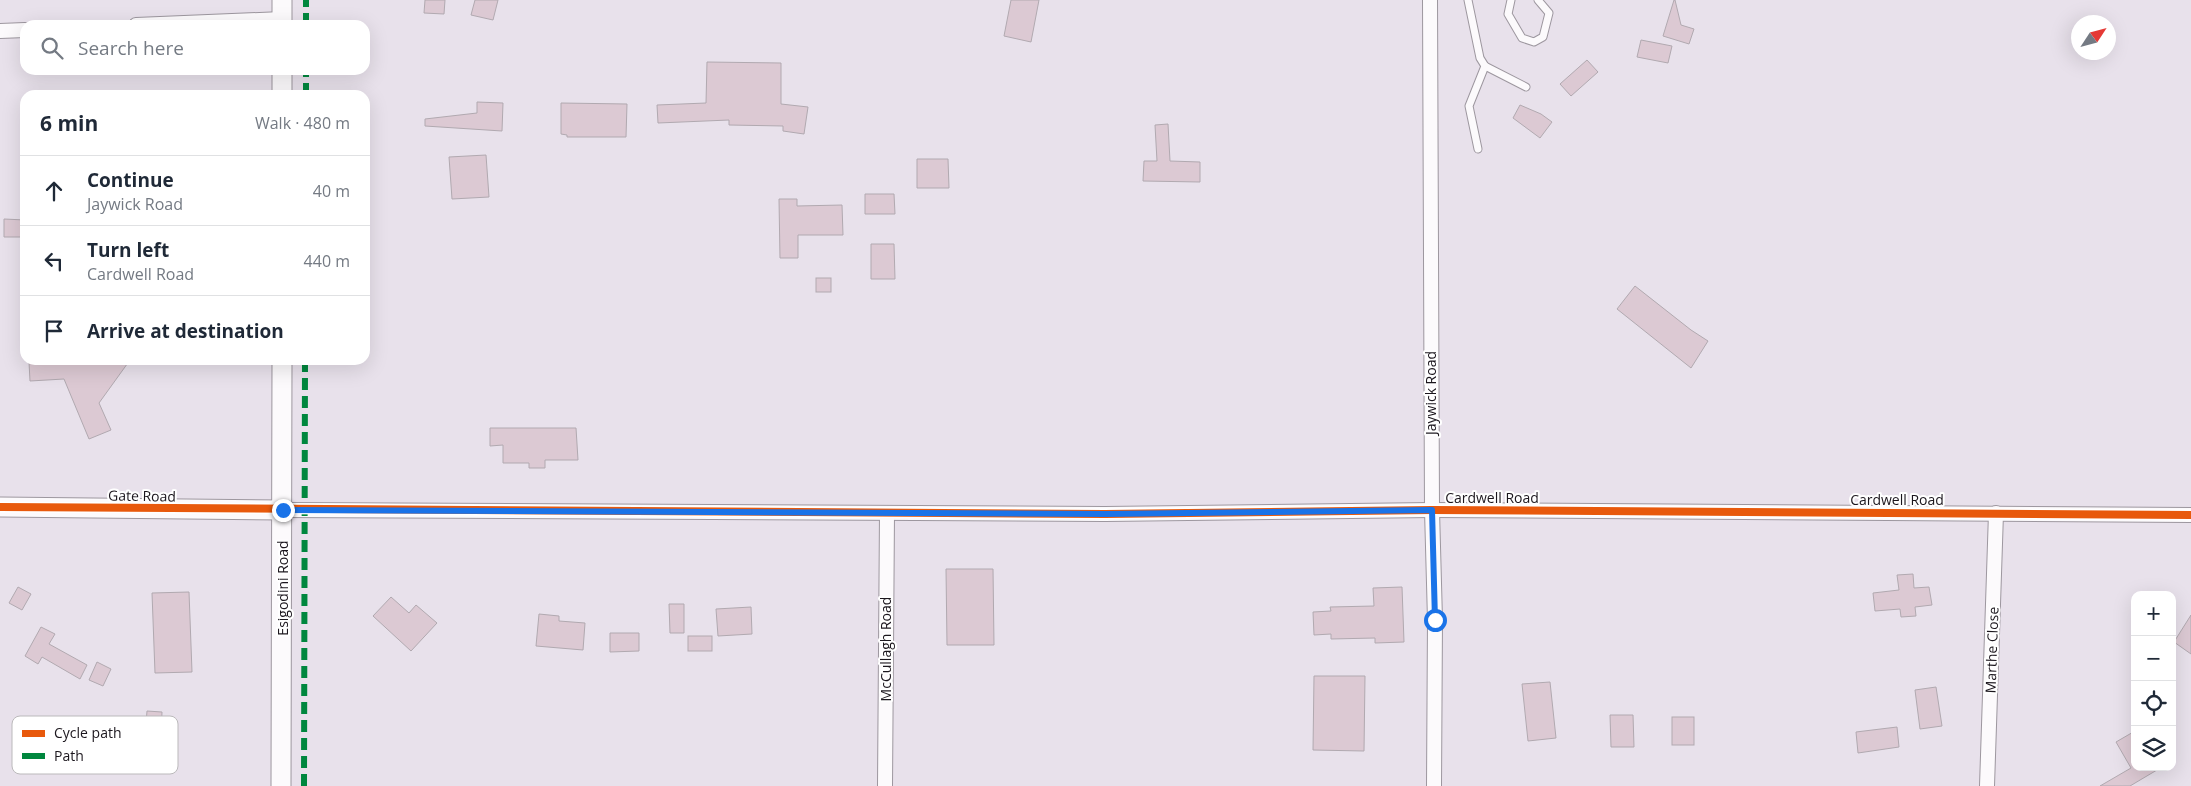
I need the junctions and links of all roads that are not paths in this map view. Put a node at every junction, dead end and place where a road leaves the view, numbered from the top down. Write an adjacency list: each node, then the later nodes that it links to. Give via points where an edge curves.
1 (282, 0): 6 (main road)
2 (1430, 0): 17 (street, Jaywick Road)
3 (1468, 0): 9 (lane, via 1480,58)
4 (1511, 0): 5 (lane, via 1508,14 1522,38 1534,42 1543,37 1549,13)
5 (1538, 0)
6 (282, 20)
7 (20, 30): 8 (street)
8 (0, 31)
9 (1485, 66): 11 (lane); 13 (lane, via 1469,106)
10 (282, 75): 12 (main road)
11 (1526, 87)
12 (282, 90)
13 (1478, 149)
14 (282, 365): 16 (main road, Esigodini Road)
15 (0, 507): 16 (main road, Gate Road)
16 (283, 510): 18 (street, Cardwell Road); 21 (main road, Esigodini Road)
17 (1432, 510): 18 (street, Cardwell Road); 19 (street, Cardwell Road); 23 (street, Jaywick Road)
18 (887, 513): 22 (street, McCullagh Road)
19 (1996, 513): 20 (street, Cardwell Road); 24 (street, Marthe Close)
20 (2191, 515)
21 (282, 786)
22 (885, 786)
23 (1434, 786)
24 (1987, 786)

